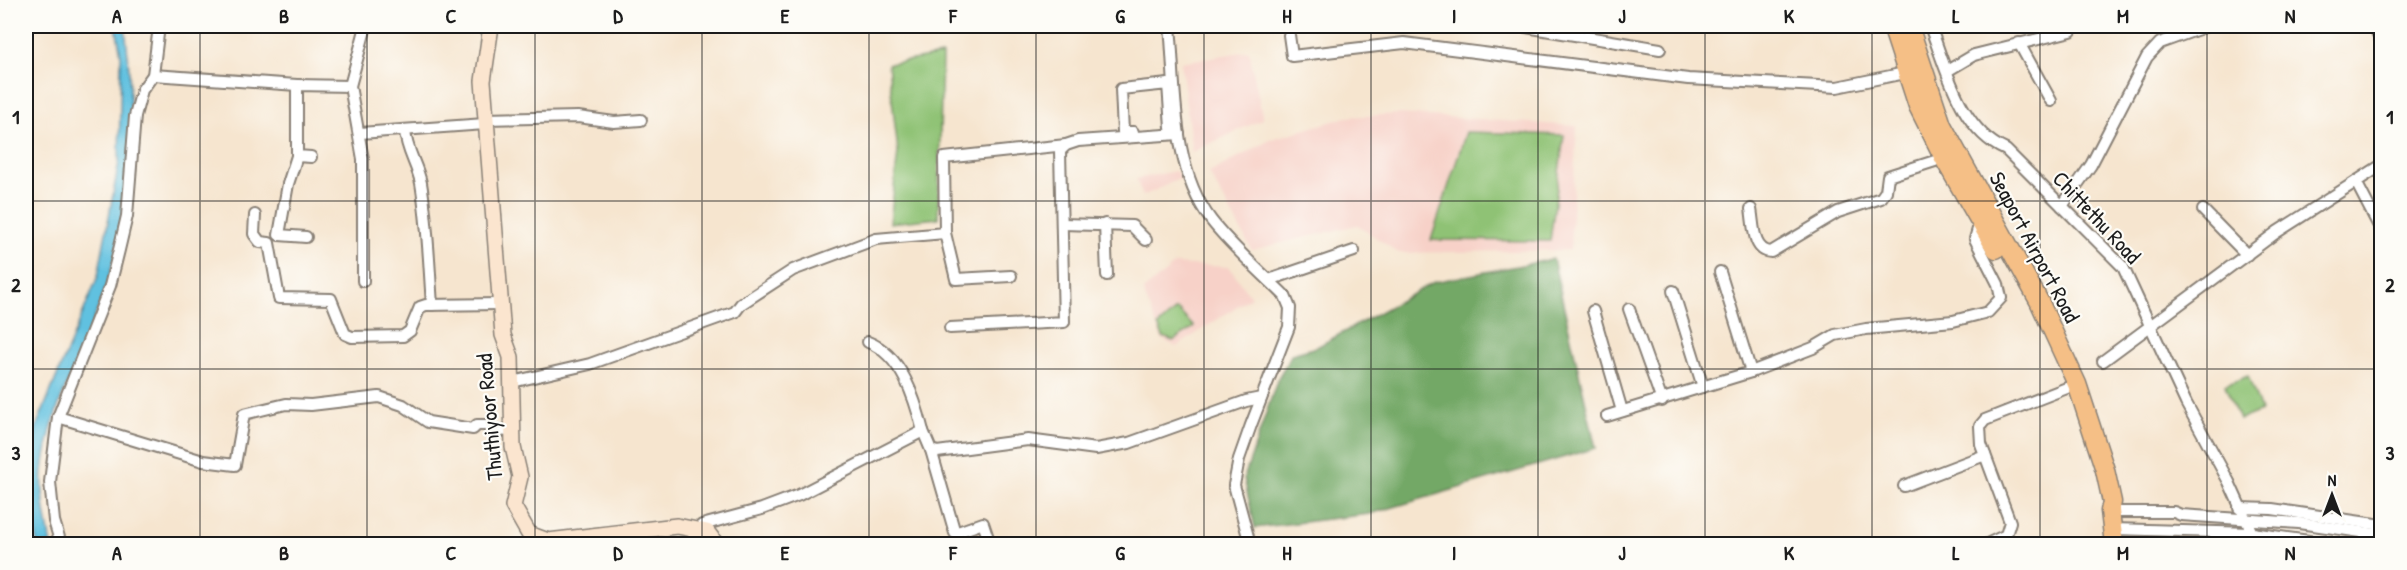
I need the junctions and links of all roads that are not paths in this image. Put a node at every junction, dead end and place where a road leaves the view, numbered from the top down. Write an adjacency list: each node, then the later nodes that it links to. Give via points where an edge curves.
1 (159, 26): 20 (street)
2 (366, 26): 22 (street)
3 (491, 26): 25 (main road, Thuthiyoor Road, via 483,81)
4 (993, 26): 12 (street)
5 (1170, 26): 27 (street)
6 (1520, 26): 17 (street)
7 (1892, 26): 18 (main road)
8 (1910, 26): 18 (main road, Seaport Airport Road)
9 (1930, 26): 19 (street, Chittethu Road)
10 (2206, 26): 35 (street, via 2160,43 2147,57 2091,165)
11 (2374, 26): 15 (street)
12 (967, 27)
13 (2071, 31): 16 (street)
14 (1289, 35): 18 (street, via 1292,56 1404,43 1757,85 1837,87)
15 (2382, 42)
16 (2019, 43): 19 (street, via 1974,54); 23 (street)
17 (1660, 49)
18 (1914, 71): 39 (main road, Seaport Airport Road)
19 (1947, 71): 35 (street, Chittethu Road, via 1967,115 1984,135 2006,150)
20 (153, 75): 21 (street); 70 (street, via 142,90 135,116 127,216 110,286)
21 (297, 85): 22 (street); 30 (street)
22 (350, 86): 28 (street)
23 (2051, 101)
24 (641, 120): 25 (street, via 614,122 578,117)
25 (485, 122): 26 (street); 54 (main road, Thuthiyoor Road)
26 (405, 130): 28 (street); 55 (street, via 405,144 420,177 425,207)
27 (1176, 130): 27 (street, via 1123,132 1120,89 1168,84); 29 (street); 51 (street, via 1195,190 1211,220)
28 (360, 133): 52 (street)
29 (1066, 145): 40 (street, via 1060,151); 43 (street, via 944,158)
30 (297, 156): 31 (street); 44 (street, via 279,235)
31 (311, 157)
32 (1935, 161): 36 (street, via 1888,176 1881,198 1838,212 1771,252 1760,248 1757,242)
33 (2382, 165): 34 (street)
34 (2356, 182): 42 (street); 47 (street)
35 (2062, 206): 58 (street, Chittethu Road, via 2123,267)
36 (1752, 209)
37 (2203, 210): 47 (street)
38 (255, 215): 55 (street, via 254,234 260,242 269,243 279,298 331,299 345,334 403,336 410,331 420,307)
39 (1988, 222): 62 (street, via 1978,229 1975,239 2001,293 1999,303 1988,312 1953,321 1835,335); 64 (main road, Seaport Airport Road, via 2039,301)
40 (1062, 224): 41 (street); 59 (street, via 1064,322)
41 (1105, 224): 45 (street, via 1132,226); 49 (street)
42 (2382, 232)
43 (945, 233): 50 (street, via 956,279); 63 (street, via 876,239 793,270 735,312 590,364)
44 (306, 237)
45 (1146, 240)
46 (1353, 251): 51 (street)
47 (2247, 255): 58 (street)
48 (1720, 272): 62 (street)
49 (1107, 275)
50 (1011, 276)
51 (1269, 279): 66 (street, via 1290,308 1289,327)
52 (363, 281)
53 (1673, 291): 65 (street)
54 (500, 304): 55 (street); 63 (main road, Thuthiyoor Road)
55 (432, 305)
56 (1629, 309): 67 (street)
57 (1593, 311): 68 (street)
58 (2150, 325): 61 (street); 76 (street, Chittethu Road)
59 (950, 328)
60 (868, 342): 72 (street, via 878,346 905,379)
61 (2103, 361)
62 (1751, 372): 65 (street)
63 (512, 381): 71 (main road, Thuthiyoor Road)
64 (2072, 386): 74 (street, via 1985,420 1980,426); 78 (main road, Seaport Airport Road, via 2102,460)
65 (1703, 387): 67 (street)
66 (1261, 398): 73 (street, via 1129,443 1096,449 1028,440); 89 (street, via 1234,485)
67 (1662, 400): 68 (street)
68 (1623, 411): 69 (street)
69 (1607, 416)
70 (58, 417): 71 (street, via 203,460 235,465 244,414 286,404 378,397 403,405 428,422 473,429 489,425 490,430); 86 (street, via 50,482 54,521)
71 (513, 431): 85 (main road, Thuthiyoor Road, via 520,477 513,506 529,534)
72 (923, 431): 73 (street); 82 (street, via 799,495 702,525)
73 (931, 450): 88 (street, via 955,533 983,523)
74 (1985, 455): 75 (street); 90 (street, via 2010,522 2006,535)
75 (1904, 486)
76 (2242, 513): 77 (street); 80 (street, via 2272,509); 83 (street); 84 (street, Chittethu Road)
77 (2181, 515): 79 (street); 79 (street, via 2165,511)
78 (2111, 518): 79 (street, via 2135,513); 79 (street, via 2131,529)
79 (2157, 521): 81 (street); 81 (street, via 2155,532)
80 (2382, 525)
81 (2181, 530): 84 (street)
82 (698, 531): 85 (main road, Thuthiyoor Road, via 677,526); 87 (main road, Thuthiyoor Road, via 707,532)
83 (2382, 536)
84 (2253, 539): 91 (street)
85 (540, 541)
86 (62, 544)
87 (716, 544)
88 (990, 544)
89 (1250, 544)
90 (1987, 544)
91 (2331, 544)

